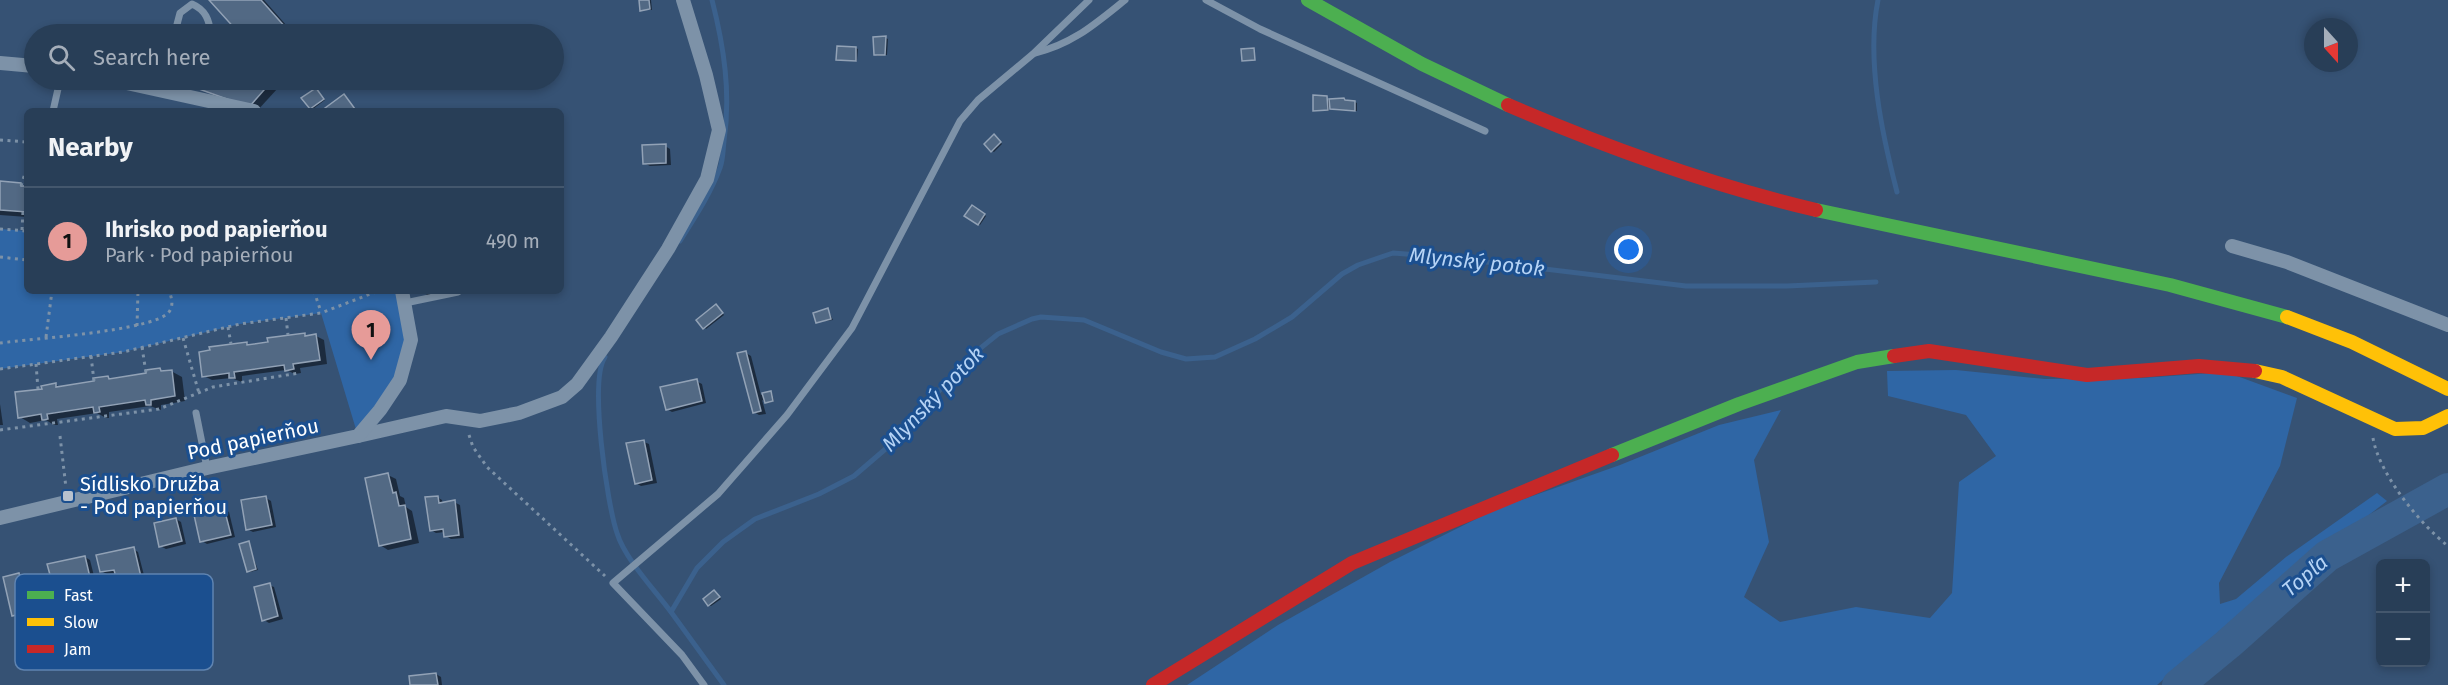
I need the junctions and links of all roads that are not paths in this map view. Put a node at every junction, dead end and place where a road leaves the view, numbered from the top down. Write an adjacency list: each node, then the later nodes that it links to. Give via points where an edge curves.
1 (683, 0): 24 (street, Pod papierňou, via 719,130 708,179 662,259 577,384 562,398 519,413 480,422 446,416)
2 (1089, 0): 9 (lane)
3 (1125, 0): 9 (lane, via 1072,40)
4 (1206, 0): 16 (lane, via 1260,29)
5 (1308, 0): 21 (street, via 1404,55 1481,92 1664,164 1794,204 1886,226 2213,295 2296,320 2366,348)
6 (192, 2): 7 (lane, via 180,13); 8 (lane, via 201,8)
7 (177, 24)
8 (210, 24)
9 (1033, 54): 27 (lane, via 978,100 960,121 852,328 788,415 718,494 613,583 682,655)
10 (0, 63): 11 (street)
11 (24, 65)
12 (58, 90): 14 (lane)
13 (158, 90): 15 (street)
14 (54, 108)
15 (239, 108)
16 (1485, 131)
17 (2232, 246): 20 (street, via 2287,262)
18 (436, 294): 19 (lane)
19 (404, 297): 24 (street, via 411,340 400,380)
20 (2448, 325)
21 (2447, 388)
22 (196, 413): 25 (lane)
23 (2448, 416): 28 (street, via 2421,429 2403,431 2282,377 2248,369 2199,366 2087,375 1929,351 1857,362 1728,408 1352,563)
24 (358, 436): 25 (street, Pod papierňou)
25 (207, 468): 26 (street, Pod papierňou)
26 (0, 518)
27 (704, 685)
28 (1153, 685)

